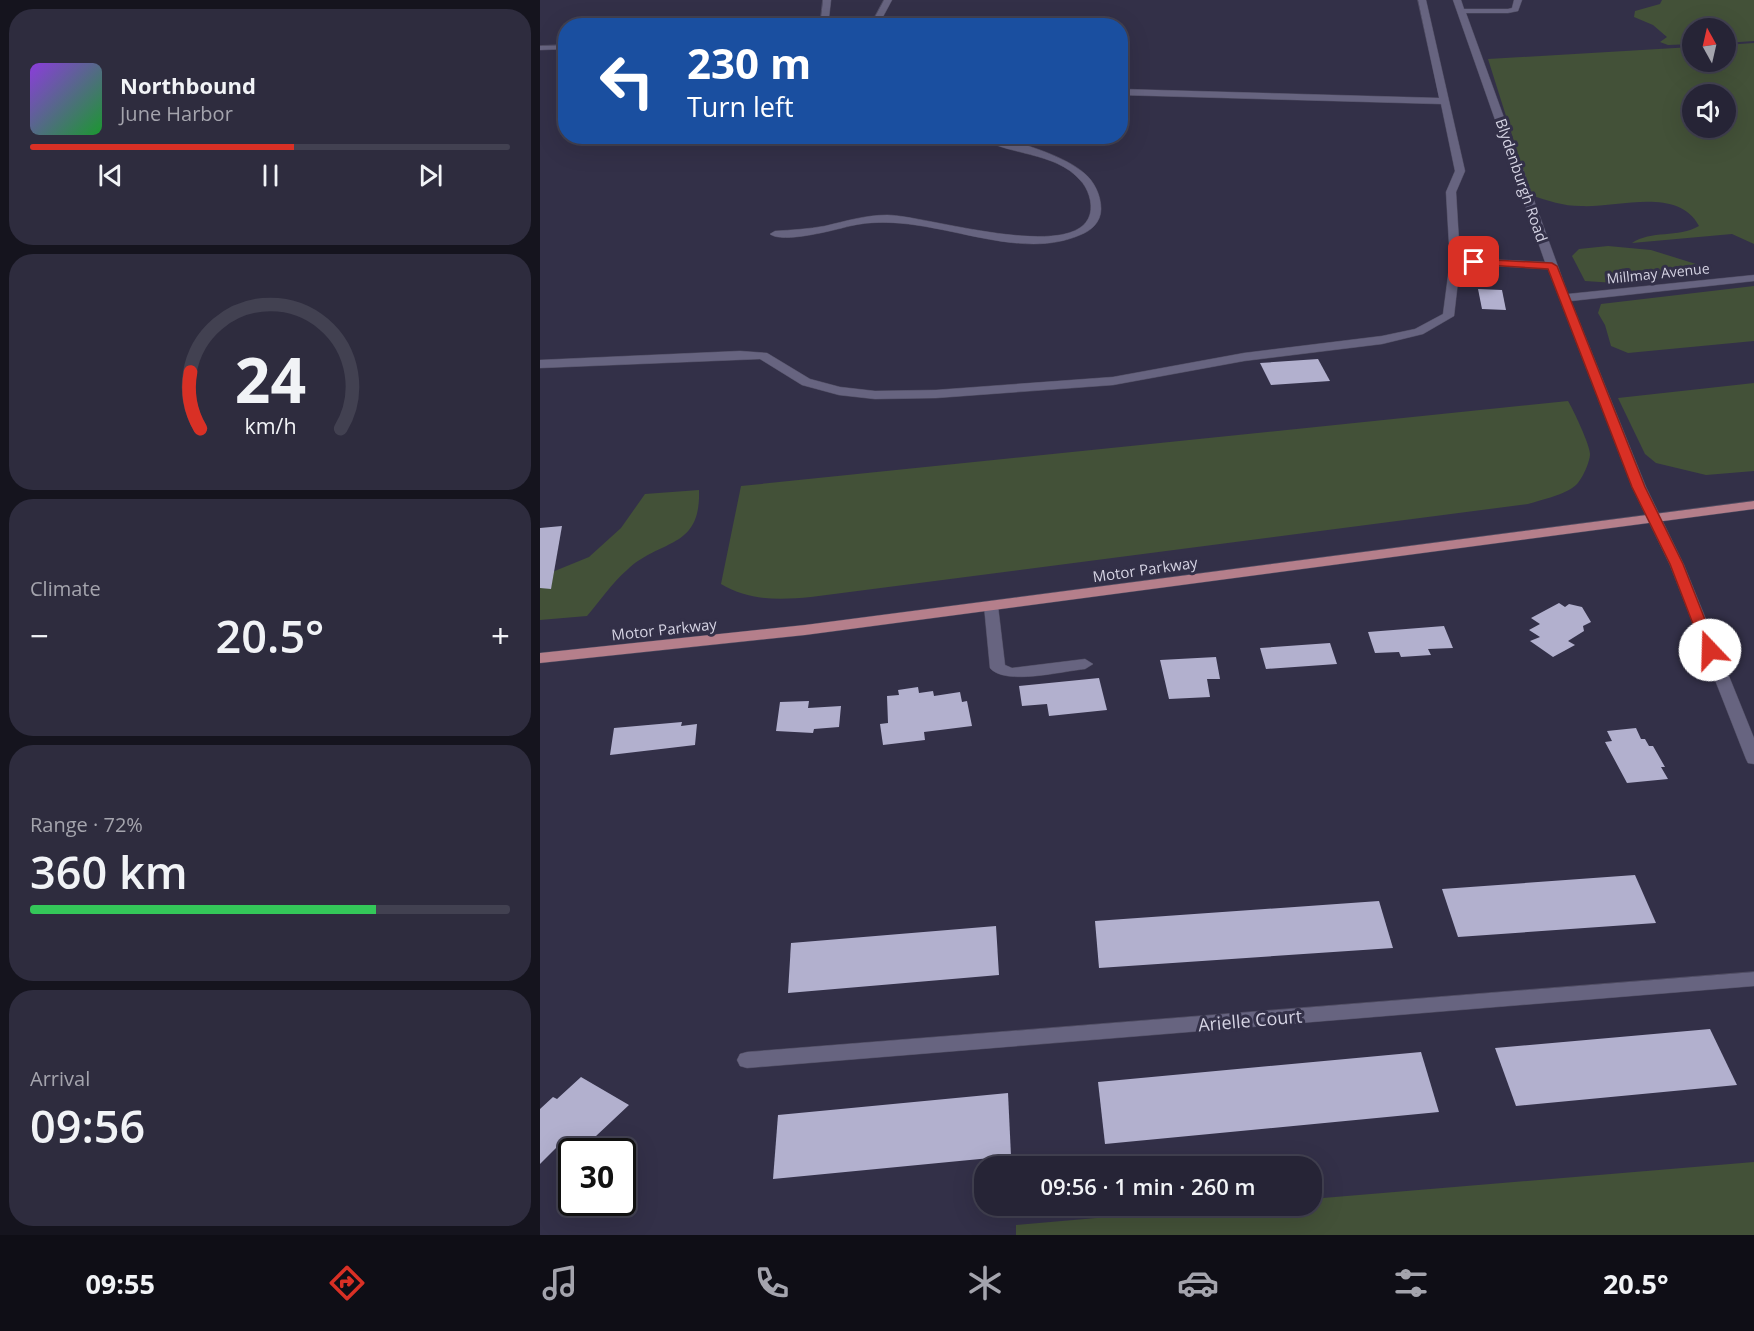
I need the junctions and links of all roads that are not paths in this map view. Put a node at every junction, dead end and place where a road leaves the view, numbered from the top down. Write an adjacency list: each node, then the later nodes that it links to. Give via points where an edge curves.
1 (827, 0): 7 (street)
2 (888, 0): 8 (street)
3 (1422, 0): 12 (street)
4 (1458, 0): 6 (street, Blydenburgh Road)
5 (1518, 0): 6 (street, via 1515,9 1508,11)
6 (1461, 11): 16 (street, Blydenburgh Road)
7 (825, 18)
8 (878, 18)
9 (558, 47): 10 (street)
10 (540, 48)
11 (1128, 92): 12 (street)
12 (1445, 101): 15 (street, via 1460,171 1450,192)
13 (1006, 144): 14 (street, via 1077,171 1090,185 1096,203 1095,217 1088,228 1072,235 1026,240 891,218)
14 (775, 234)
15 (1455, 261): 16 (street); 19 (street, via 1448,316 1419,332 1113,381 876,395 806,382 763,356)
16 (1552, 266): 18 (street, Blydenburgh Road)
17 (1754, 278): 18 (street, Millmay Avenue)
18 (1564, 298): 21 (street, Blydenburgh Road)
19 (540, 364)
20 (1754, 505): 21 (main road, Motor Parkway)
21 (1654, 518): 22 (main road, Motor Parkway); 25 (street, Blydenburgh Road, via 1677,564)
22 (991, 606): 23 (main road, Motor Parkway, via 735,638); 24 (street, via 998,668 1010,673)
23 (540, 657)
24 (1084, 664)
25 (1754, 759)
26 (1754, 979): 27 (street, Arielle Court)
27 (747, 1060)

